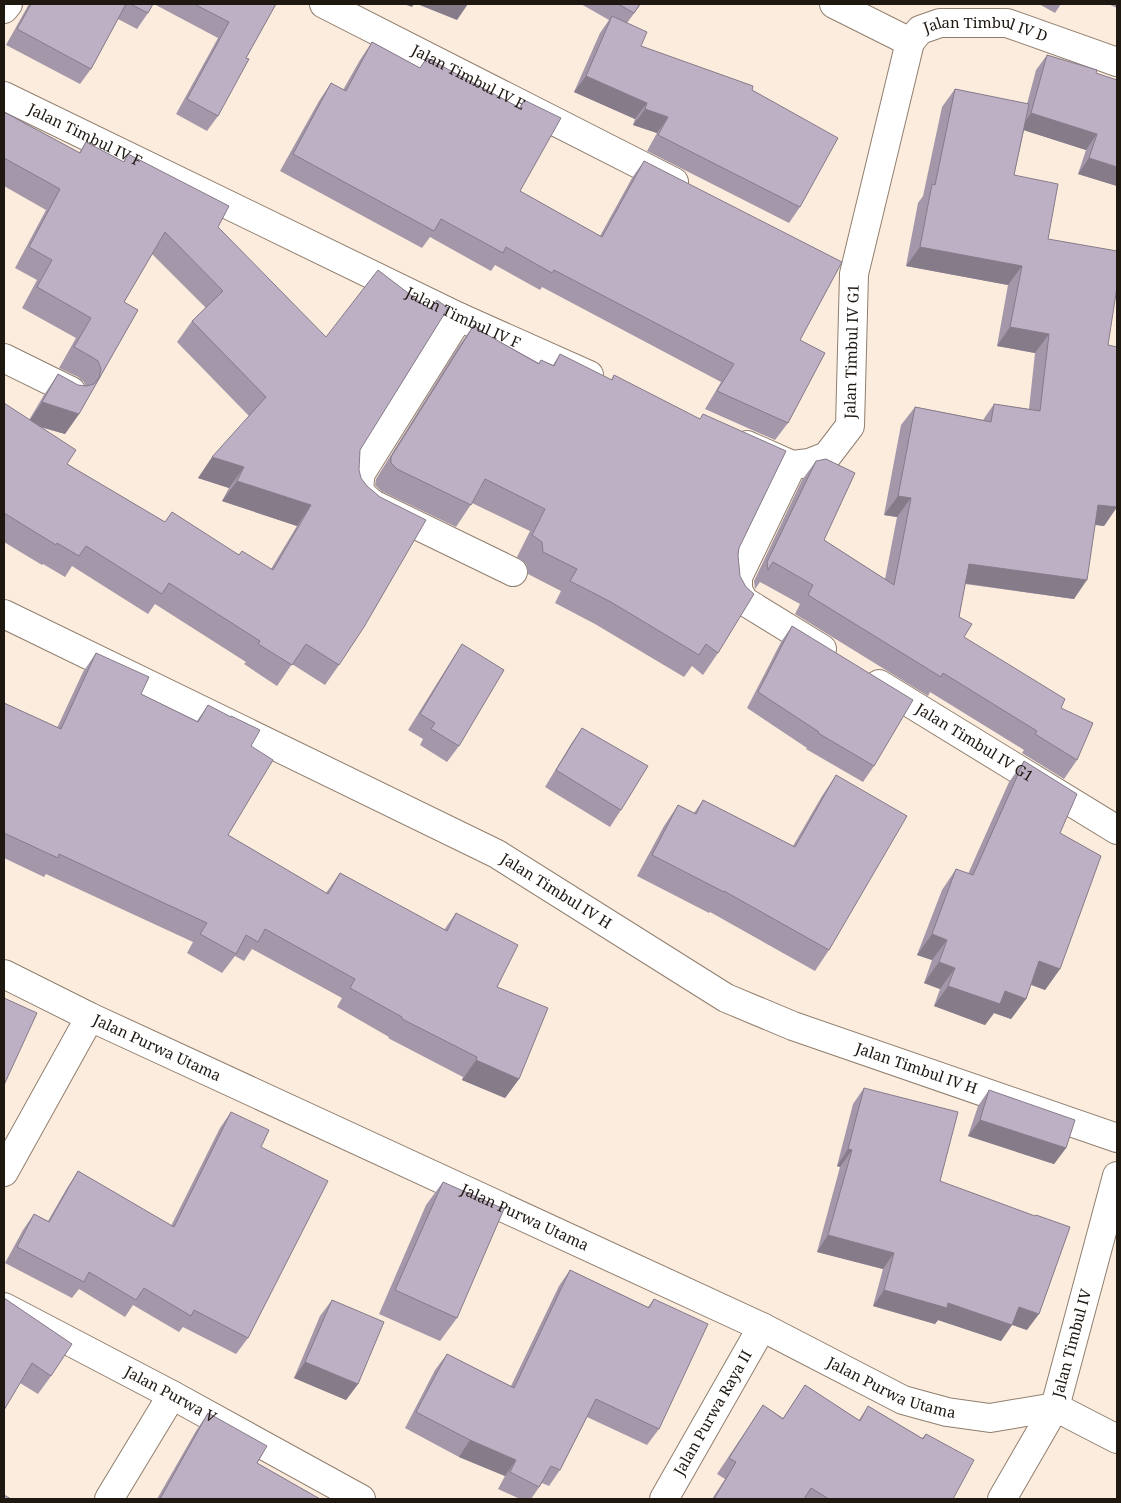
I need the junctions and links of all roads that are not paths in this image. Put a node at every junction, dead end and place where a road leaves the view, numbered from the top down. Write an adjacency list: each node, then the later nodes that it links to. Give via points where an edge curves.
1 (8, 4): 4 (street)
2 (324, 4): 8 (street, Jalan Timbul IV E)
3 (834, 4): 5 (street, Jalan Timbul IV D)
4 (4, 9)
5 (910, 42): 6 (street, Jalan Timbul IV D, via 920,30 940,23 1007,23); 10 (street, Jalan Timbul IV G1)
6 (1117, 62)
7 (4, 96): 11 (street, Jalan Timbul IV F)
8 (695, 193)
9 (828, 260): 10 (street)
10 (854, 274): 16 (street, Jalan Timbul IV G1, via 850,426 827,456 809,464)
11 (459, 317): 13 (street, Jalan Timbul IV F); 17 (street, via 361,473 359,487 363,496 373,504)
12 (4, 358): 14 (street)
13 (612, 385)
14 (71, 391)
15 (729, 437): 16 (street)
16 (792, 465): 19 (street, Jalan Timbul IV G1, via 738,577 738,590 744,601)
17 (513, 572)
18 (4, 614): 22 (street, Jalan Timbul IV H, via 497,854 726,998 793,1026)
19 (1117, 830)
20 (4, 974): 21 (street, Jalan Purwa Utama)
21 (90, 1017): 23 (street); 26 (street, Jalan Purwa Utama)
22 (1117, 1138)
23 (4, 1172)
24 (1117, 1176): 28 (street, Jalan Timbul IV)
25 (4, 1307): 27 (street, Jalan Purwa V)
26 (762, 1327): 28 (street, Jalan Purwa Utama, via 903,1400 990,1418); 32 (street, Jalan Purwa Raya II)
27 (172, 1396): 30 (street); 31 (street, Jalan Purwa V)
28 (1055, 1407): 29 (street); 33 (street, Jalan Timbul IV)
29 (1117, 1439)
30 (109, 1499)
31 (361, 1499)
32 (664, 1499)
33 (1002, 1499)

